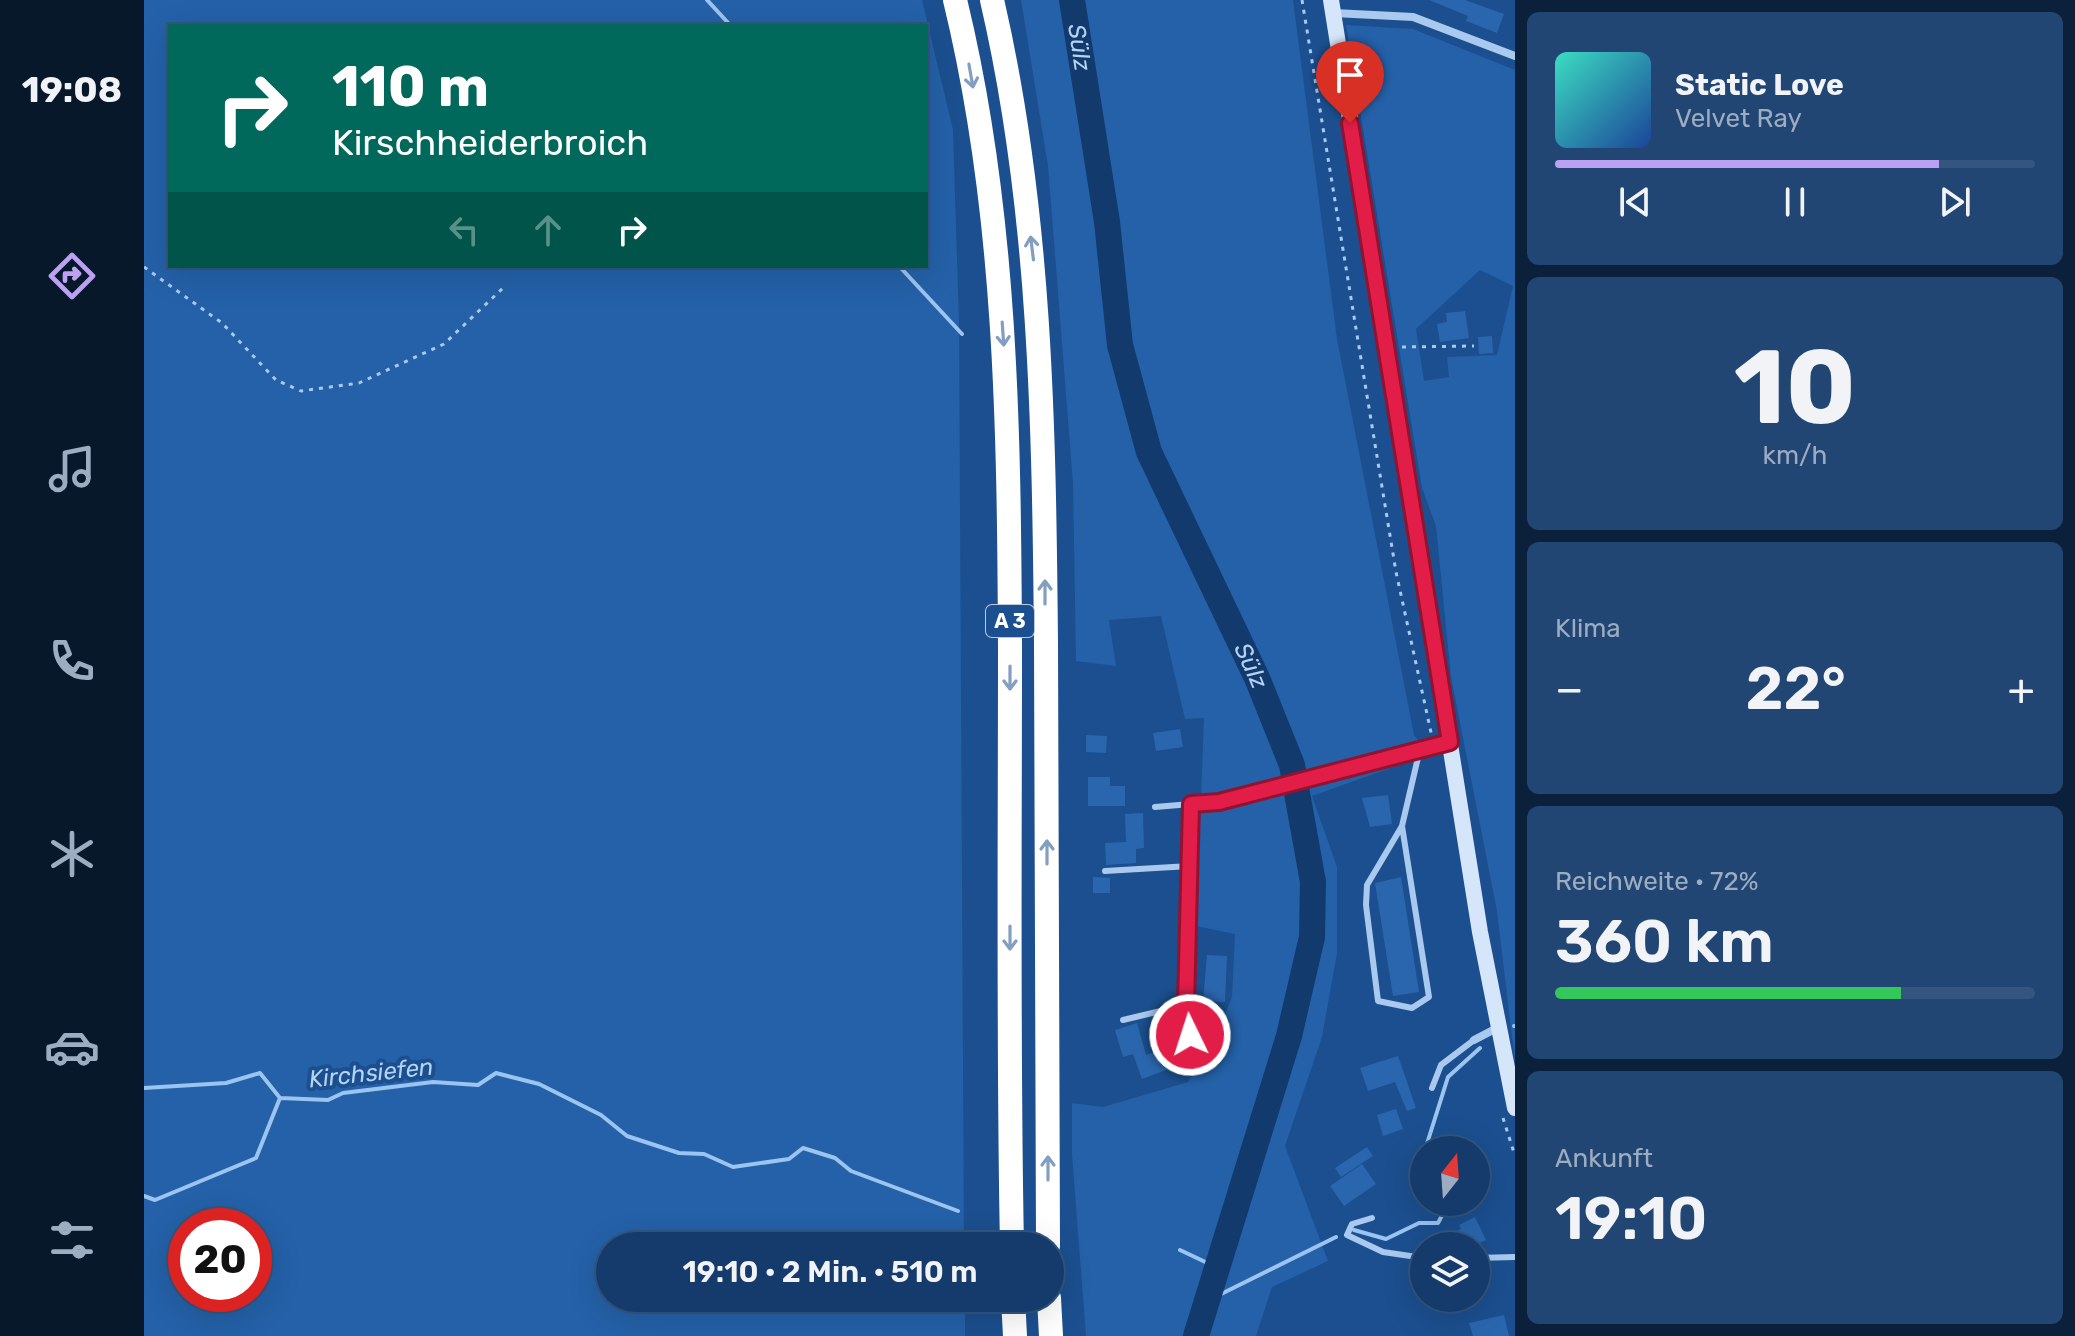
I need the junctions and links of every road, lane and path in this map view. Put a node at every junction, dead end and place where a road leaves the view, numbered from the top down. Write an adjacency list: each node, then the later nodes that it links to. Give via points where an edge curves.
1 (955, 0): 26 (highway, A 3, one-way to 26, via 997,254 1008,417)
2 (992, 0): 27 (highway, A 3, one-way to 2, via 1043,417 1035,269)
3 (1302, 0): 10 (path, via 1396,572)
4 (1332, 6): 5 (street, via 1413,17); 8 (main road)
5 (1515, 56)
6 (144, 267): 7 (path, via 222,323 276,380 301,391 359,383 444,344)
7 (504, 287)
8 (1386, 346): 9 (path); 10 (main road)
9 (1474, 346)
10 (1442, 744): 11 (street); 19 (main road)
11 (1420, 749): 12 (street); 14 (lane)
12 (1191, 804): 13 (lane); 15 (street)
13 (1155, 807)
14 (1402, 826): 14 (lane, via 1429,997 1412,1008 1378,1001 1366,905 1372,872)
15 (1190, 866): 16 (lane); 17 (street)
16 (1105, 871)
17 (1186, 1005): 18 (lane); 20 (lane)
18 (1123, 1020)
19 (1497, 1028): 21 (street); 23 (main road)
20 (1190, 1035)
21 (1474, 1040): 22 (lane, via 1441,1065)
22 (1432, 1088)
23 (1507, 1107): 24 (path)
24 (1515, 1156)
25 (1372, 1218): 28 (lane, via 1352,1224 1347,1235 1383,1252)
26 (1012, 1232)
27 (1048, 1232)
28 (1410, 1256)
29 (1515, 1257): 30 (lane)
30 (1490, 1258)
31 (1014, 1312): 33 (highway)
32 (1050, 1312): 34 (highway)
33 (1015, 1336)
34 (1051, 1336)

